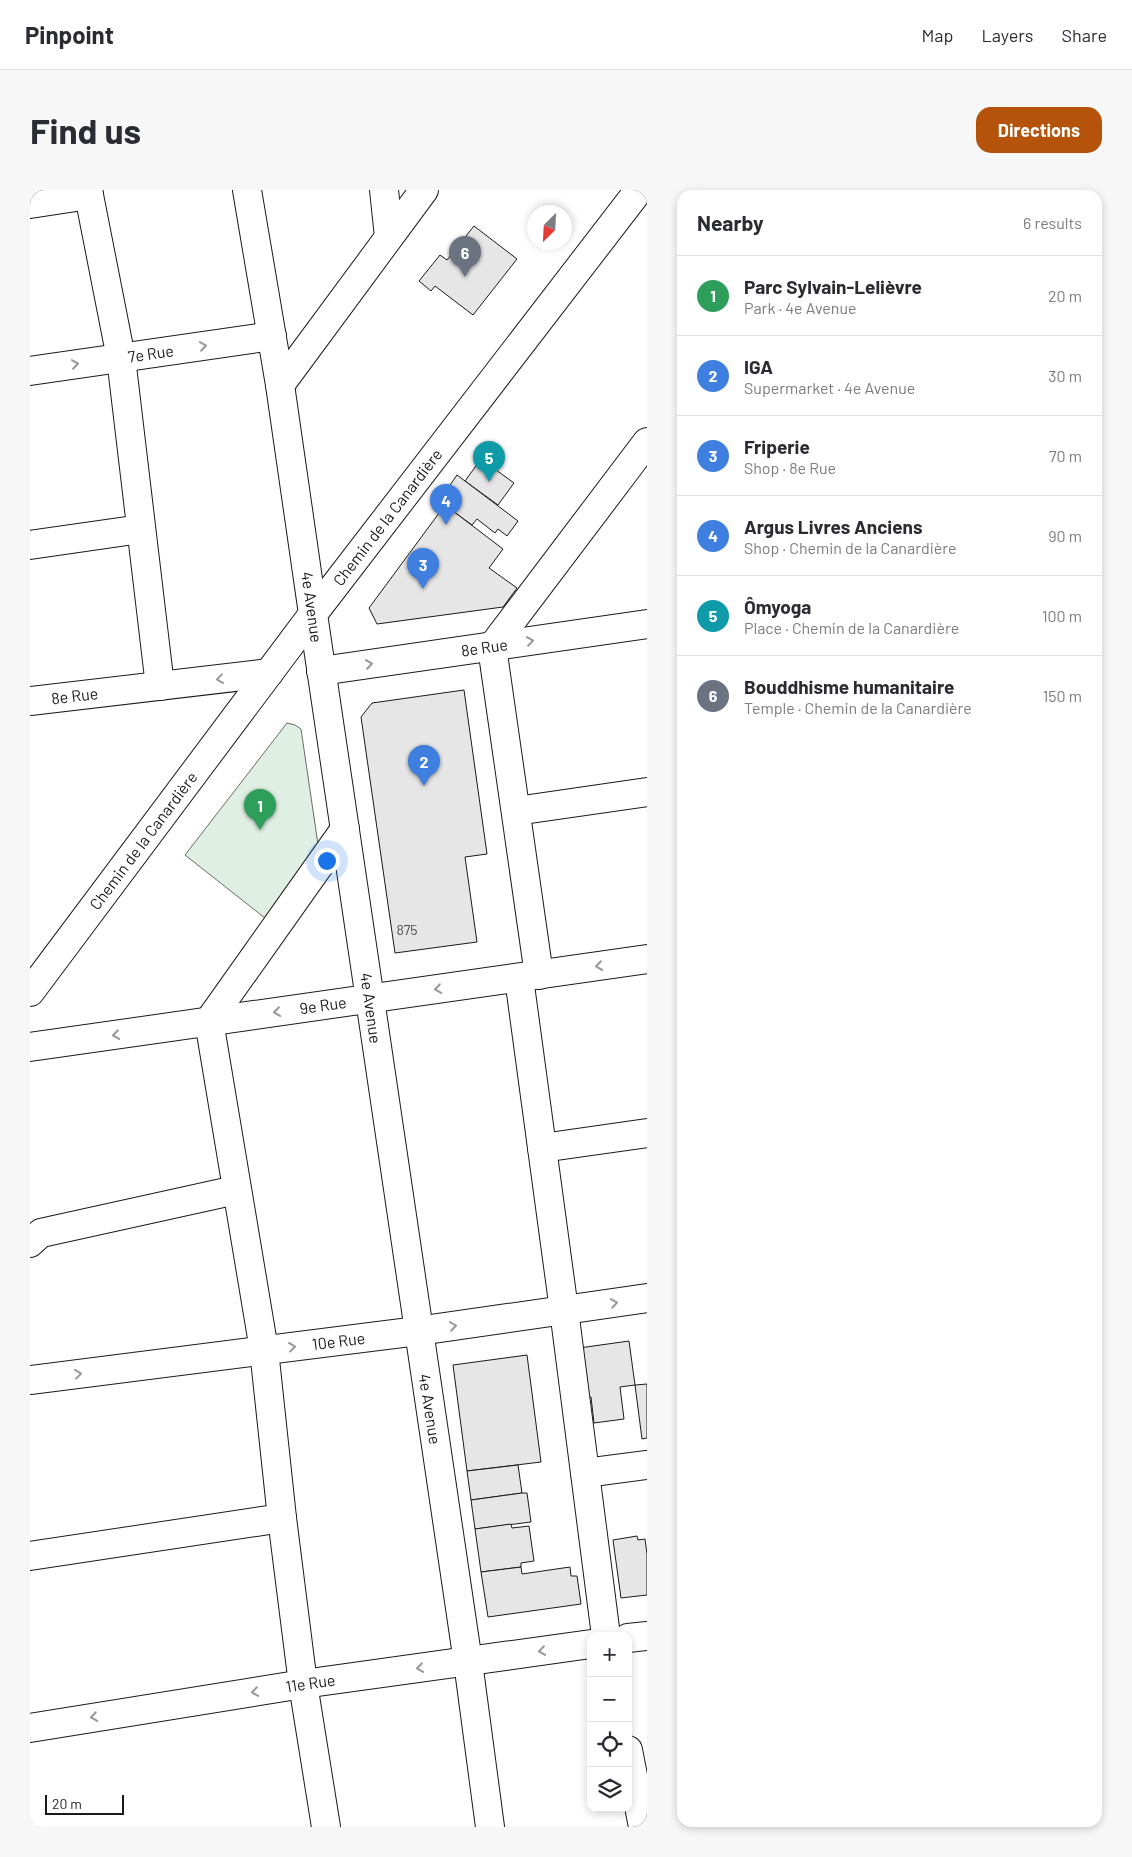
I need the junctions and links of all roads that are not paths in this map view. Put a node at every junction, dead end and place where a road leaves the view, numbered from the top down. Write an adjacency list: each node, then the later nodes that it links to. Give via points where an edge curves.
1 (247, 190): 8 (street, 4e Avenue)
2 (384, 190): 7 (street)
3 (424, 190): 7 (street)
4 (639, 190): 16 (street, Chemin de la Canardière)
5 (88, 192): 6 (street); 9 (street)
6 (30, 204)
7 (389, 237): 11 (street)
8 (272, 336): 9 (street, 7e Rue, one-way to 8); 11 (street, 4e Avenue)
9 (120, 358): 10 (street, 7e Rue, one-way to 9); 14 (street)
10 (30, 371)
11 (280, 385): 16 (street, 4e Avenue)
12 (647, 442): 13 (street)
13 (636, 469): 18 (street)
14 (141, 529): 15 (street); 21 (street)
15 (30, 545)
16 (313, 614): 19 (street, 4e Avenue); 20 (street, Chemin de la Canardière)
17 (647, 624): 18 (street, 8e Rue, one-way to 17)
18 (492, 647): 19 (street, 8e Rue, one-way to 18); 24 (street)
19 (321, 671): 25 (street, 4e Avenue)
20 (269, 673): 21 (street, 8e Rue, one-way to 21); 28 (street, Chemin de la Canardière)
21 (160, 686): 22 (street, 8e Rue)
22 (30, 701)
23 (647, 792): 24 (street)
24 (516, 811): 27 (street)
25 (345, 829): 29 (street, 4e Avenue); 30 (street)
26 (647, 959): 27 (street, 9e Rue, one-way to 27)
27 (529, 976): 29 (street, 9e Rue, one-way to 29); 33 (street)
28 (30, 992)
29 (370, 999): 30 (street, 9e Rue, one-way to 30); 38 (street, 4e Avenue)
30 (209, 1021): 31 (street, 9e Rue, one-way to 31); 34 (street)
31 (30, 1048)
32 (647, 1133): 33 (street)
33 (542, 1148): 37 (street)
34 (236, 1190): 35 (street, via 41,1233); 39 (street)
35 (30, 1243)
36 (647, 1298): 37 (street, 10e Rue, one-way to 36)
37 (564, 1310): 38 (street, 10e Rue, one-way to 37); 42 (street)
38 (418, 1331): 39 (street, 10e Rue, one-way to 38); 49 (street, 4e Avenue)
39 (264, 1350): 40 (street, 10e Rue, one-way to 39); 43 (street)
40 (30, 1380)
41 (647, 1465): 42 (street)
42 (585, 1473): 45 (street)
43 (282, 1518): 44 (street); 50 (street)
44 (30, 1556)
45 (605, 1632)
46 (647, 1636): 47 (street)
47 (632, 1638)
48 (587, 1645): 49 (street, 11e Rue, one-way to 49)
49 (468, 1662): 50 (street, 11e Rue, one-way to 50); 55 (street, 4e Avenue)
50 (303, 1684): 51 (street, 11e Rue, one-way to 51); 54 (street)
51 (30, 1728)
52 (632, 1766): 53 (street)
53 (643, 1810)
54 (326, 1827)
55 (490, 1827)

